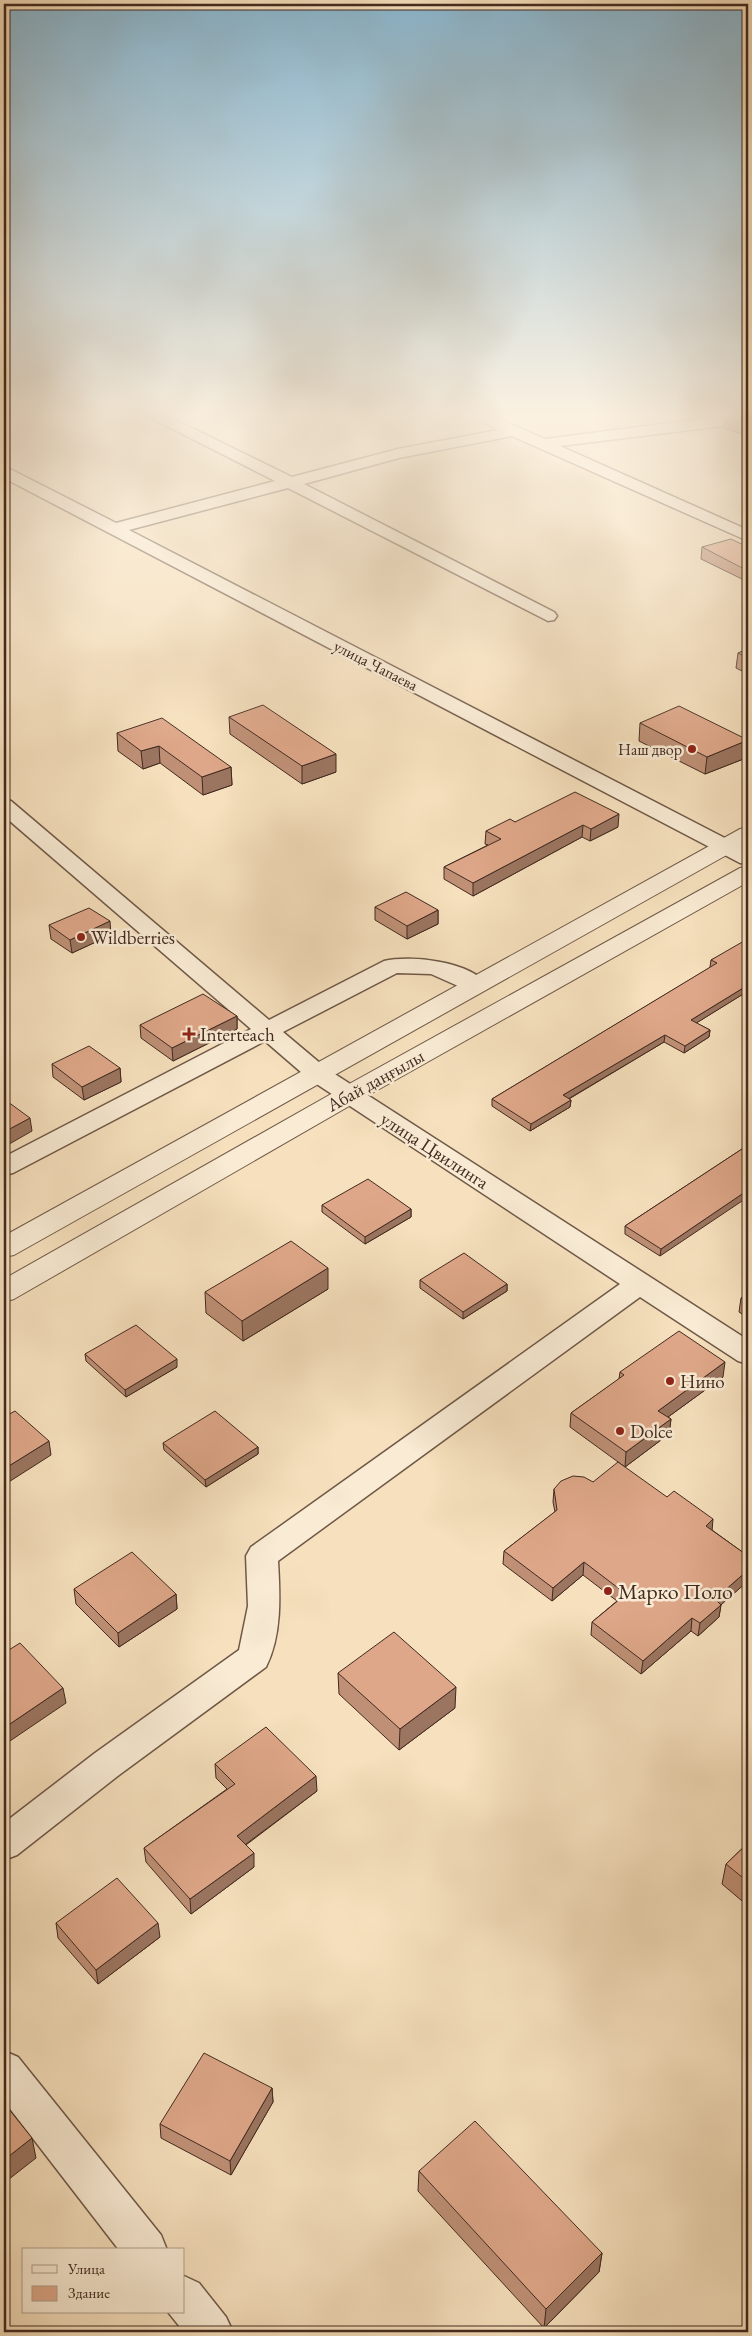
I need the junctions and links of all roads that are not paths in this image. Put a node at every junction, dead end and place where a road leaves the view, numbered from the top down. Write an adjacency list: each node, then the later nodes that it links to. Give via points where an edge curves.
1 (101, 522): 5 (street, улица Чапаева)
2 (140, 522): 5 (street)
3 (366, 522): 7 (street)
4 (717, 522): 6 (street)
5 (114, 529): 10 (street, улица Чапаева)
6 (748, 536)
7 (548, 616)
8 (4, 804): 14 (street, улица Цвилинга)
9 (748, 834): 10 (street, Абай даңғылы)
10 (724, 847): 11 (street, улица Чапаева); 13 (street, Абай даңғылы)
11 (748, 858)
12 (748, 873): 16 (street, Абай даңғылы)
13 (475, 985): 14 (street, via 444,968 416,964 392,966); 15 (street, Абай даңғылы)
14 (267, 1029): 15 (street, улица Цвилинга); 17 (street)
15 (318, 1074): 16 (street, улица Цвилинга); 18 (street, Абай даңғылы)
16 (349, 1095): 19 (street, улица Цвилинга); 20 (street, Абай даңғылы)
17 (4, 1167)
18 (4, 1248)
19 (640, 1283): 21 (street, улица Цвилинга); 22 (street, via 262,1556 264,1606 254,1657)
20 (6, 1287)
21 (748, 1354)
22 (4, 1844)
23 (4, 2070): 24 (street)
24 (144, 2248)
25 (185, 2299): 26 (street)
26 (211, 2332)

